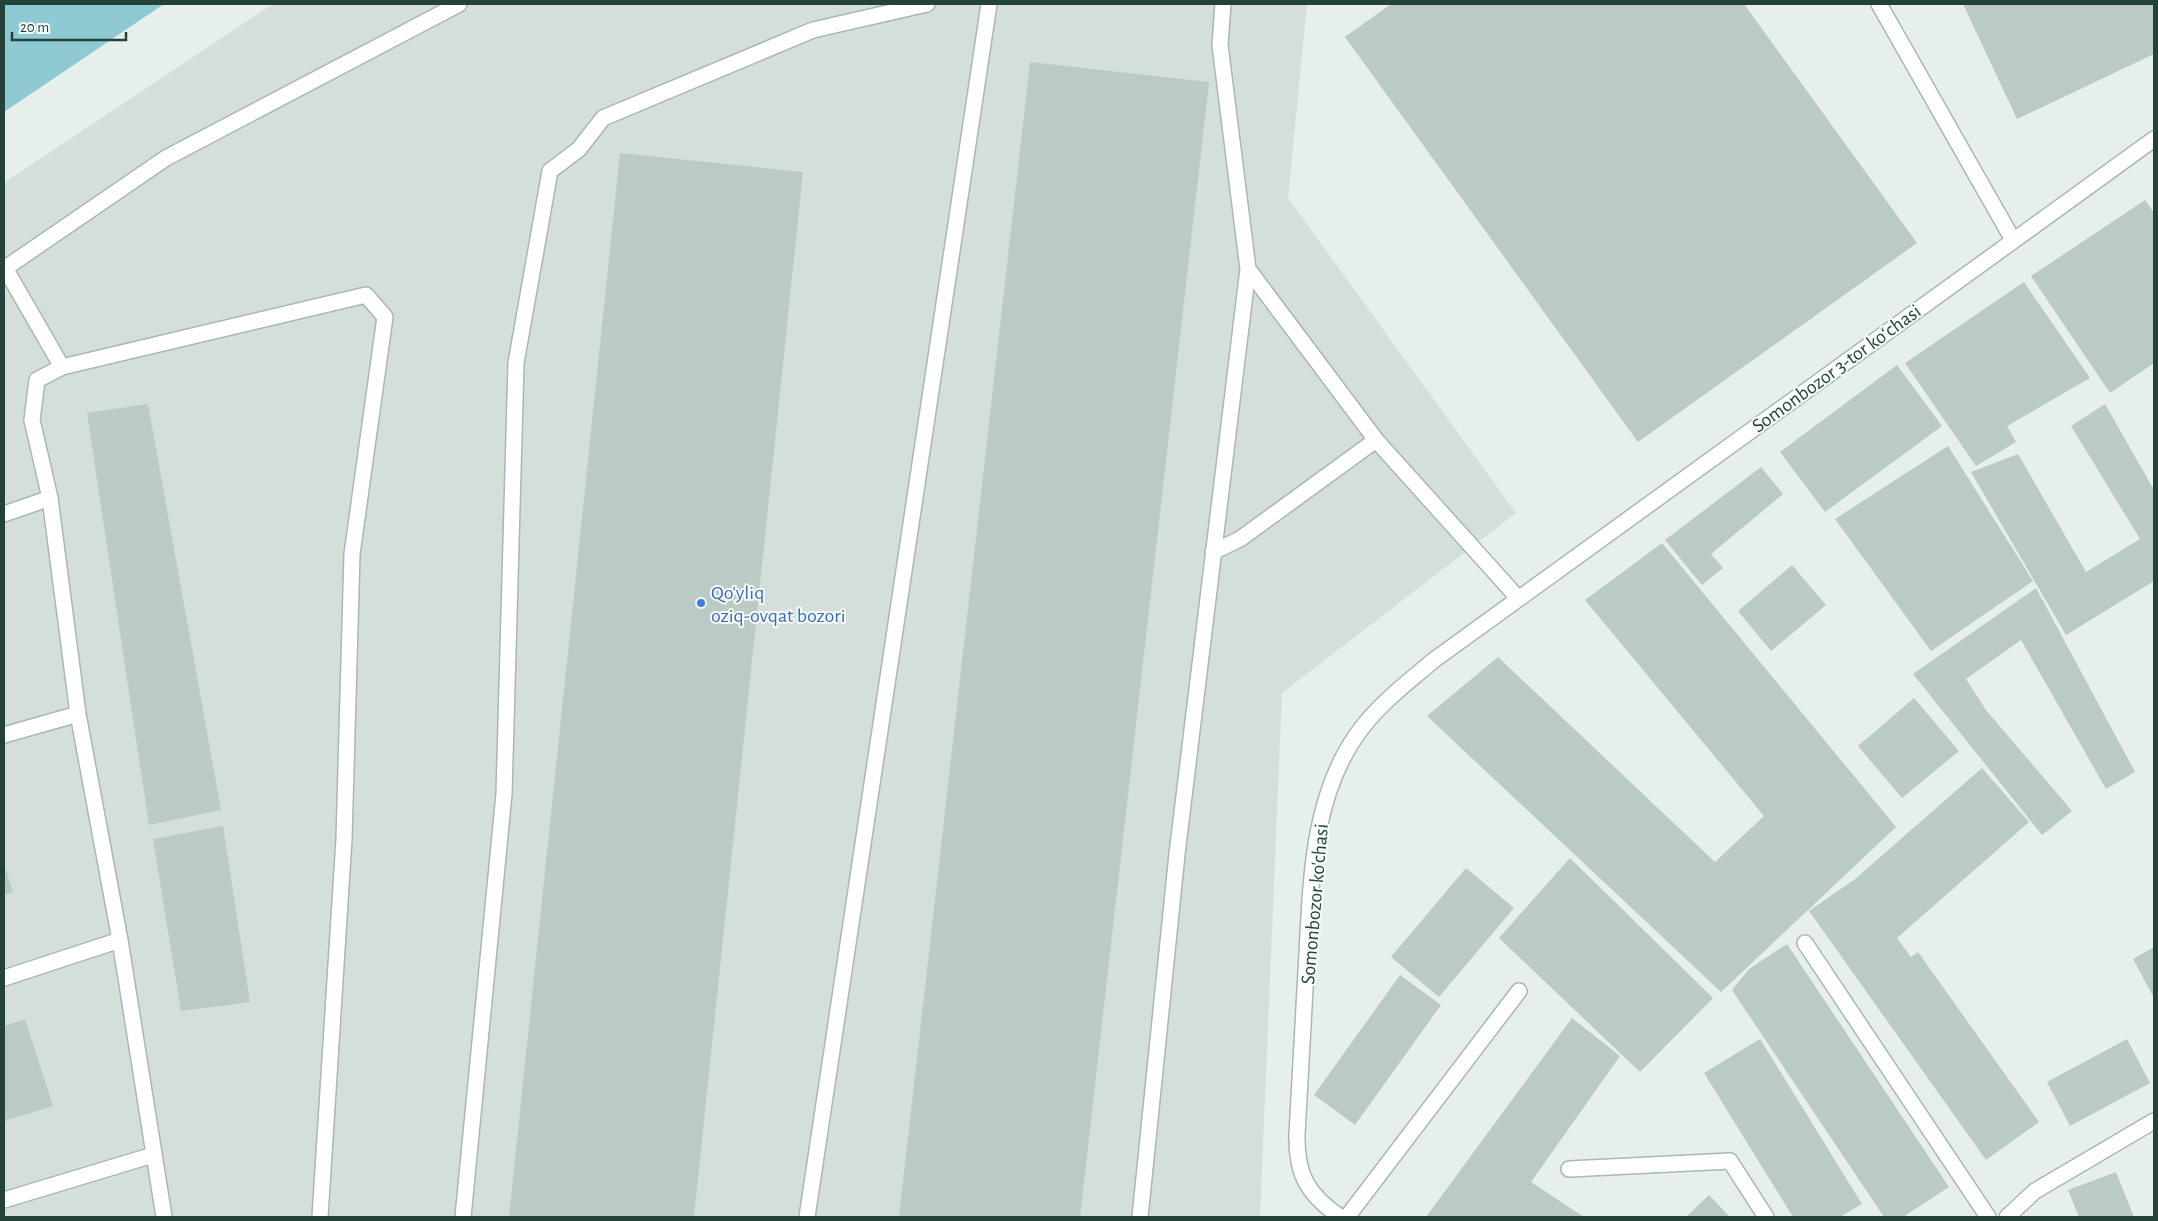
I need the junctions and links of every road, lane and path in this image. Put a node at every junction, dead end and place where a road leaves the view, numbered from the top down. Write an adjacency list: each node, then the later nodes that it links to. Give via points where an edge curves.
1 (459, 4): 8 (street, via 166,158)
2 (927, 4): 28 (street, via 813,30 603,118 579,149 550,171 516,363 504,794)
3 (989, 4): 29 (street)
4 (1223, 4): 9 (street, via 1220,44)
5 (1879, 4): 7 (street)
6 (2154, 139): 7 (street, Somonbozor 3-tor koʻchasi)
7 (2013, 240): 15 (street, Somonbozor 3-tor koʻchasi)
8 (5, 268): 10 (street)
9 (1248, 269): 11 (street); 14 (street)
10 (62, 367): 12 (street, via 37,380 32,420); 27 (street, via 366,295 385,317 352,554 344,839)
11 (1376, 440): 14 (street, via 1240,539); 15 (street)
12 (50, 498): 13 (street); 16 (street)
13 (4, 514)
14 (1213, 552): 30 (street, via 1177,854)
15 (1518, 598): 31 (street, Somonbozor ko'chasi, via 1434,660 1374,714 1347,751 1322,813 1310,902 1297,1146 1299,1170 1304,1181 1322,1204)
16 (78, 714): 17 (street); 18 (street)
17 (4, 735)
18 (120, 940): 20 (street); 23 (street)
19 (1805, 943): 34 (street)
20 (4, 978)
21 (1519, 991): 32 (street)
22 (2154, 1121): 35 (street, via 2035,1190)
23 (153, 1155): 25 (street); 26 (street)
24 (1569, 1169): 33 (street, via 1730,1161)
25 (4, 1200)
26 (164, 1217)
27 (320, 1217)
28 (463, 1217)
29 (807, 1217)
30 (1140, 1217)
31 (1340, 1217)
32 (1347, 1217)
33 (1766, 1217)
34 (1988, 1217)
35 (2007, 1217)

